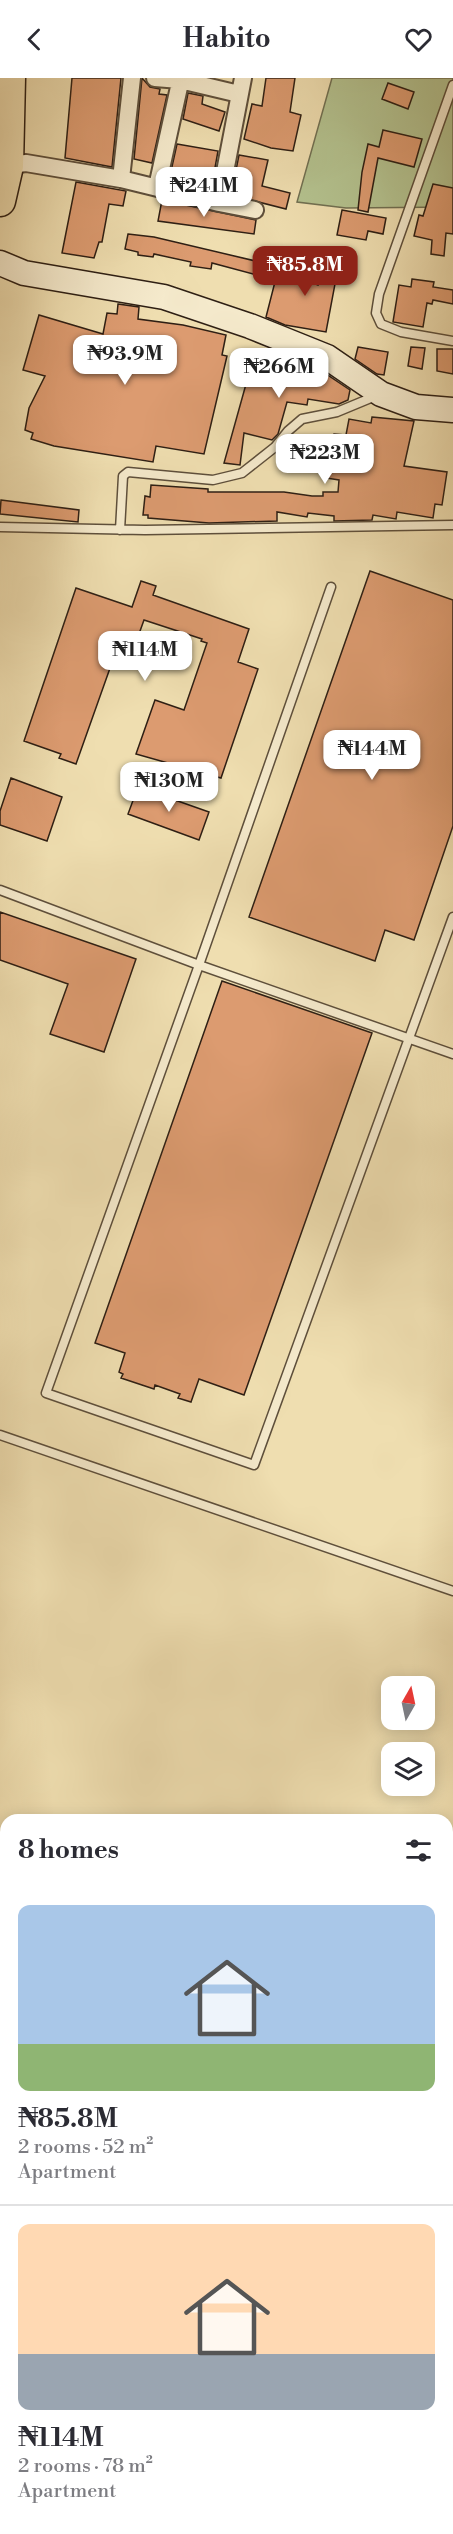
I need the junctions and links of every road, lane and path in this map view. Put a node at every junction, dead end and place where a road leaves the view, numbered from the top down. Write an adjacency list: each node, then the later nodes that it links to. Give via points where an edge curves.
1 (10, 78): 7 (highway)
2 (132, 78): 8 (street)
3 (155, 78): 4 (street)
4 (180, 79): 6 (street); 9 (street)
5 (453, 85): 14 (lane, via 379,294 376,313 381,324 400,332)
6 (241, 86): 11 (street)
7 (4, 166): 8 (street, via 26,163); 10 (highway)
8 (121, 179): 9 (street)
9 (157, 187): 11 (street)
10 (0, 201)
11 (219, 203): 12 (street)
12 (255, 210)
13 (0, 263): 15 (street, via 24,273 164,297 250,326 327,357)
14 (453, 341)
15 (381, 394): 16 (street, via 416,407); 19 (lane, via 337,412 302,419 242,473 213,480 128,472 123,476)
16 (453, 410)
17 (453, 525): 19 (lane)
18 (0, 527): 19 (lane)
19 (120, 530)
20 (331, 587): 23 (lane)
21 (0, 890): 23 (lane)
22 (453, 917): 24 (lane)
23 (199, 965): 24 (lane); 24 (lane, via 46,1393 254,1465)
24 (410, 1039): 25 (lane)
25 (453, 1053)
26 (0, 1435): 27 (lane)
27 (453, 1591)

